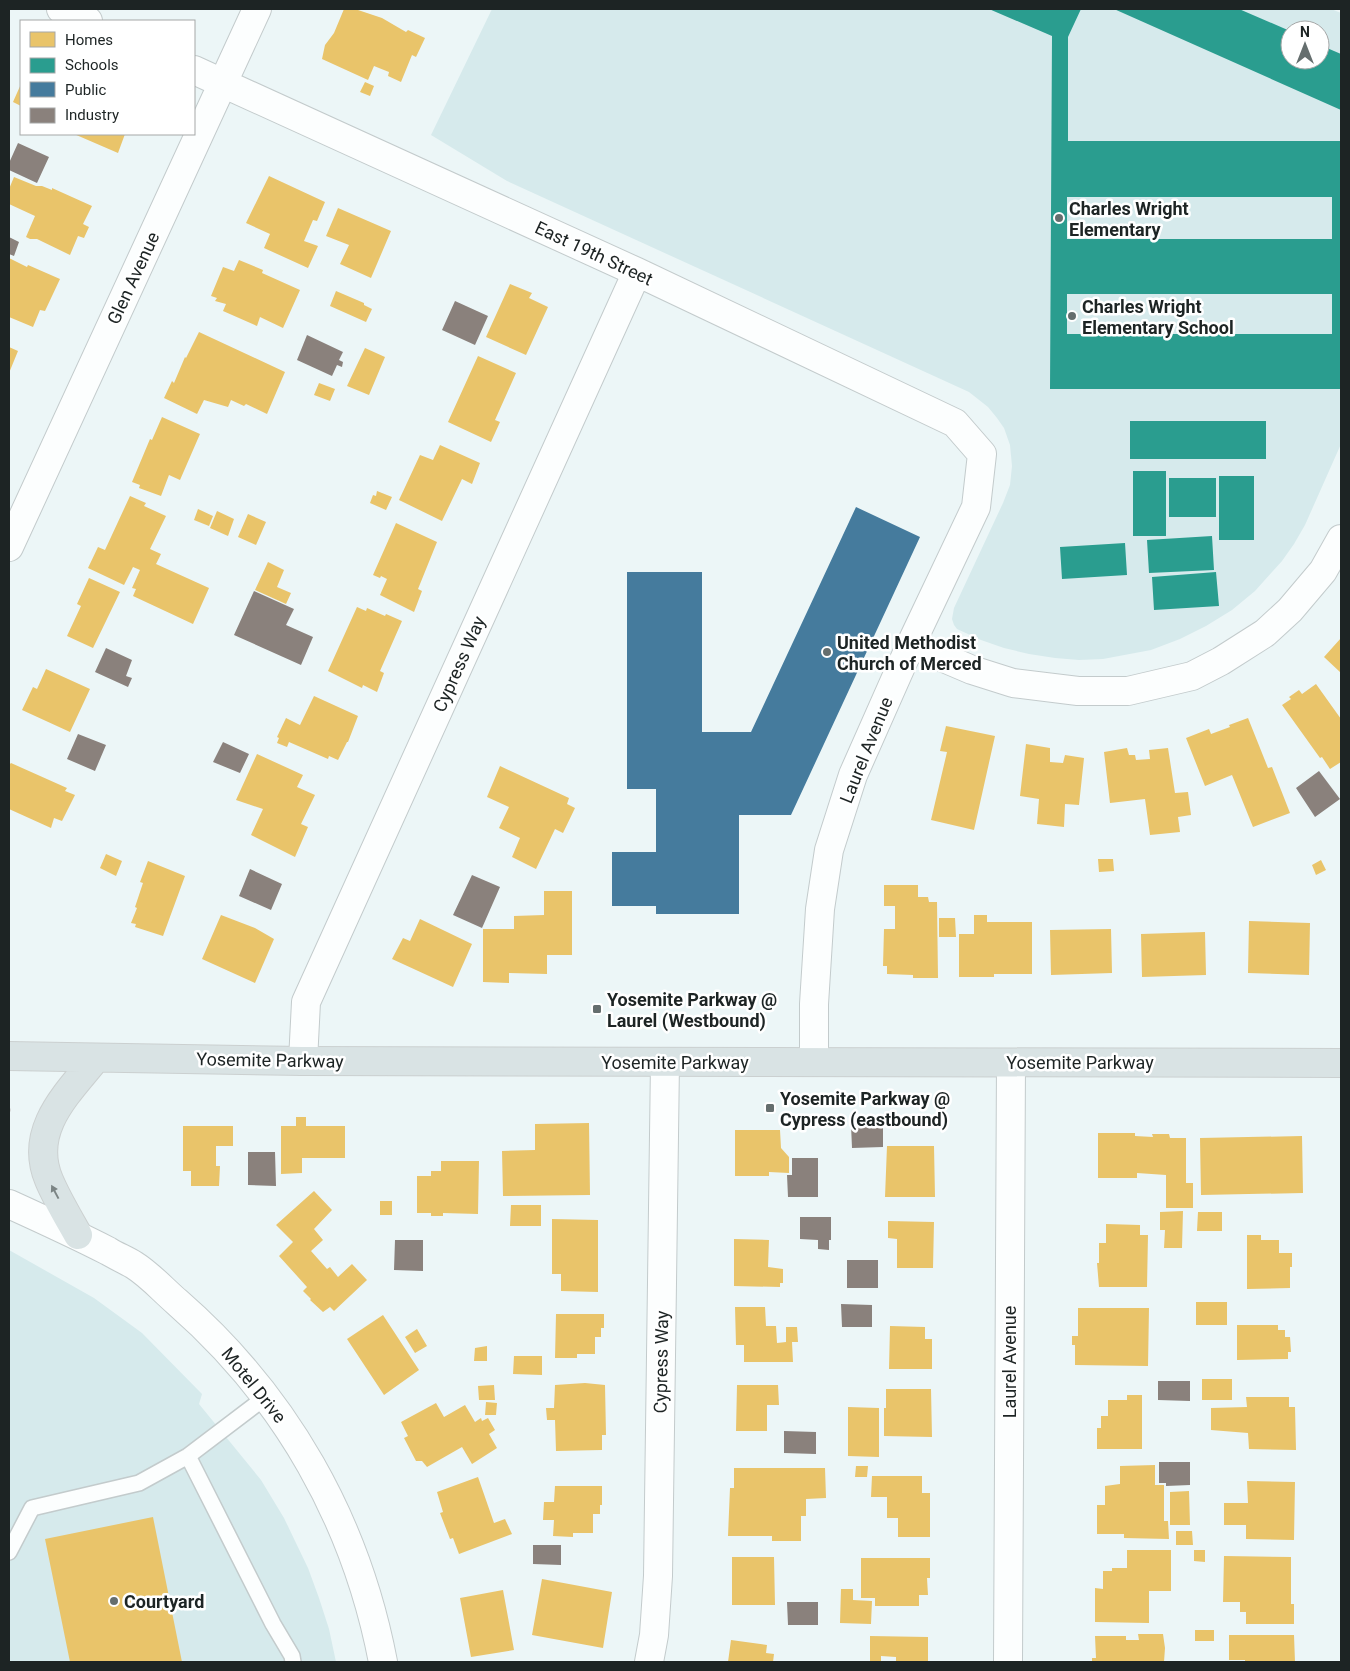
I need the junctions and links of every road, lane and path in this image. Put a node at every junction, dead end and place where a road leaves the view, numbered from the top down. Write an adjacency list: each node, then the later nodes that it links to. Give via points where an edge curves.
1 (61, 9): 3 (street)
2 (257, 9): 5 (street, Glen Avenue)
3 (86, 20)
4 (195, 70): 5 (street, East 19th Street)
5 (223, 83): 6 (street, East 19th Street); 9 (street, Glen Avenue)
6 (636, 272): 7 (street, East 19th Street, via 955,423); 13 (street, Cypress Way, via 306,1002)
7 (982, 454): 10 (street, Laurel Avenue, via 976,507)
8 (1341, 539): 10 (street, via 1323,571 1290,610 1265,633 1192,676 1128,691 1050,688 1013,683)
9 (9, 547)
10 (911, 644): 15 (street, Laurel Avenue, via 852,775 829,850 819,928)
11 (9, 1056): 12 (main road, Yosemite Parkway)
12 (96, 1058): 13 (main road, Yosemite Parkway); 19 (main road, one-way to 12, via 49,1181 43,1161 43,1140 55,1110)
13 (303, 1060): 14 (main road, Yosemite Parkway)
14 (665, 1062): 15 (main road, Yosemite Parkway); 25 (street, Cypress Way, via 658,1576)
15 (814, 1062): 16 (main road, Yosemite Parkway)
16 (1010, 1063): 17 (main road, Yosemite Parkway); 26 (street, Laurel Avenue)
17 (1341, 1063)
18 (9, 1204): 19 (street, Motel Drive)
19 (78, 1235): 20 (street, Motel Drive, via 135,1266 209,1332)
20 (267, 1396): 21 (lane); 24 (street, Motel Drive, via 306,1454 351,1549)
21 (188, 1456): 22 (lane, via 139,1483 32,1508); 23 (lane)
22 (9, 1552)
23 (293, 1662)
24 (383, 1662)
25 (650, 1662)
26 (1008, 1662)

